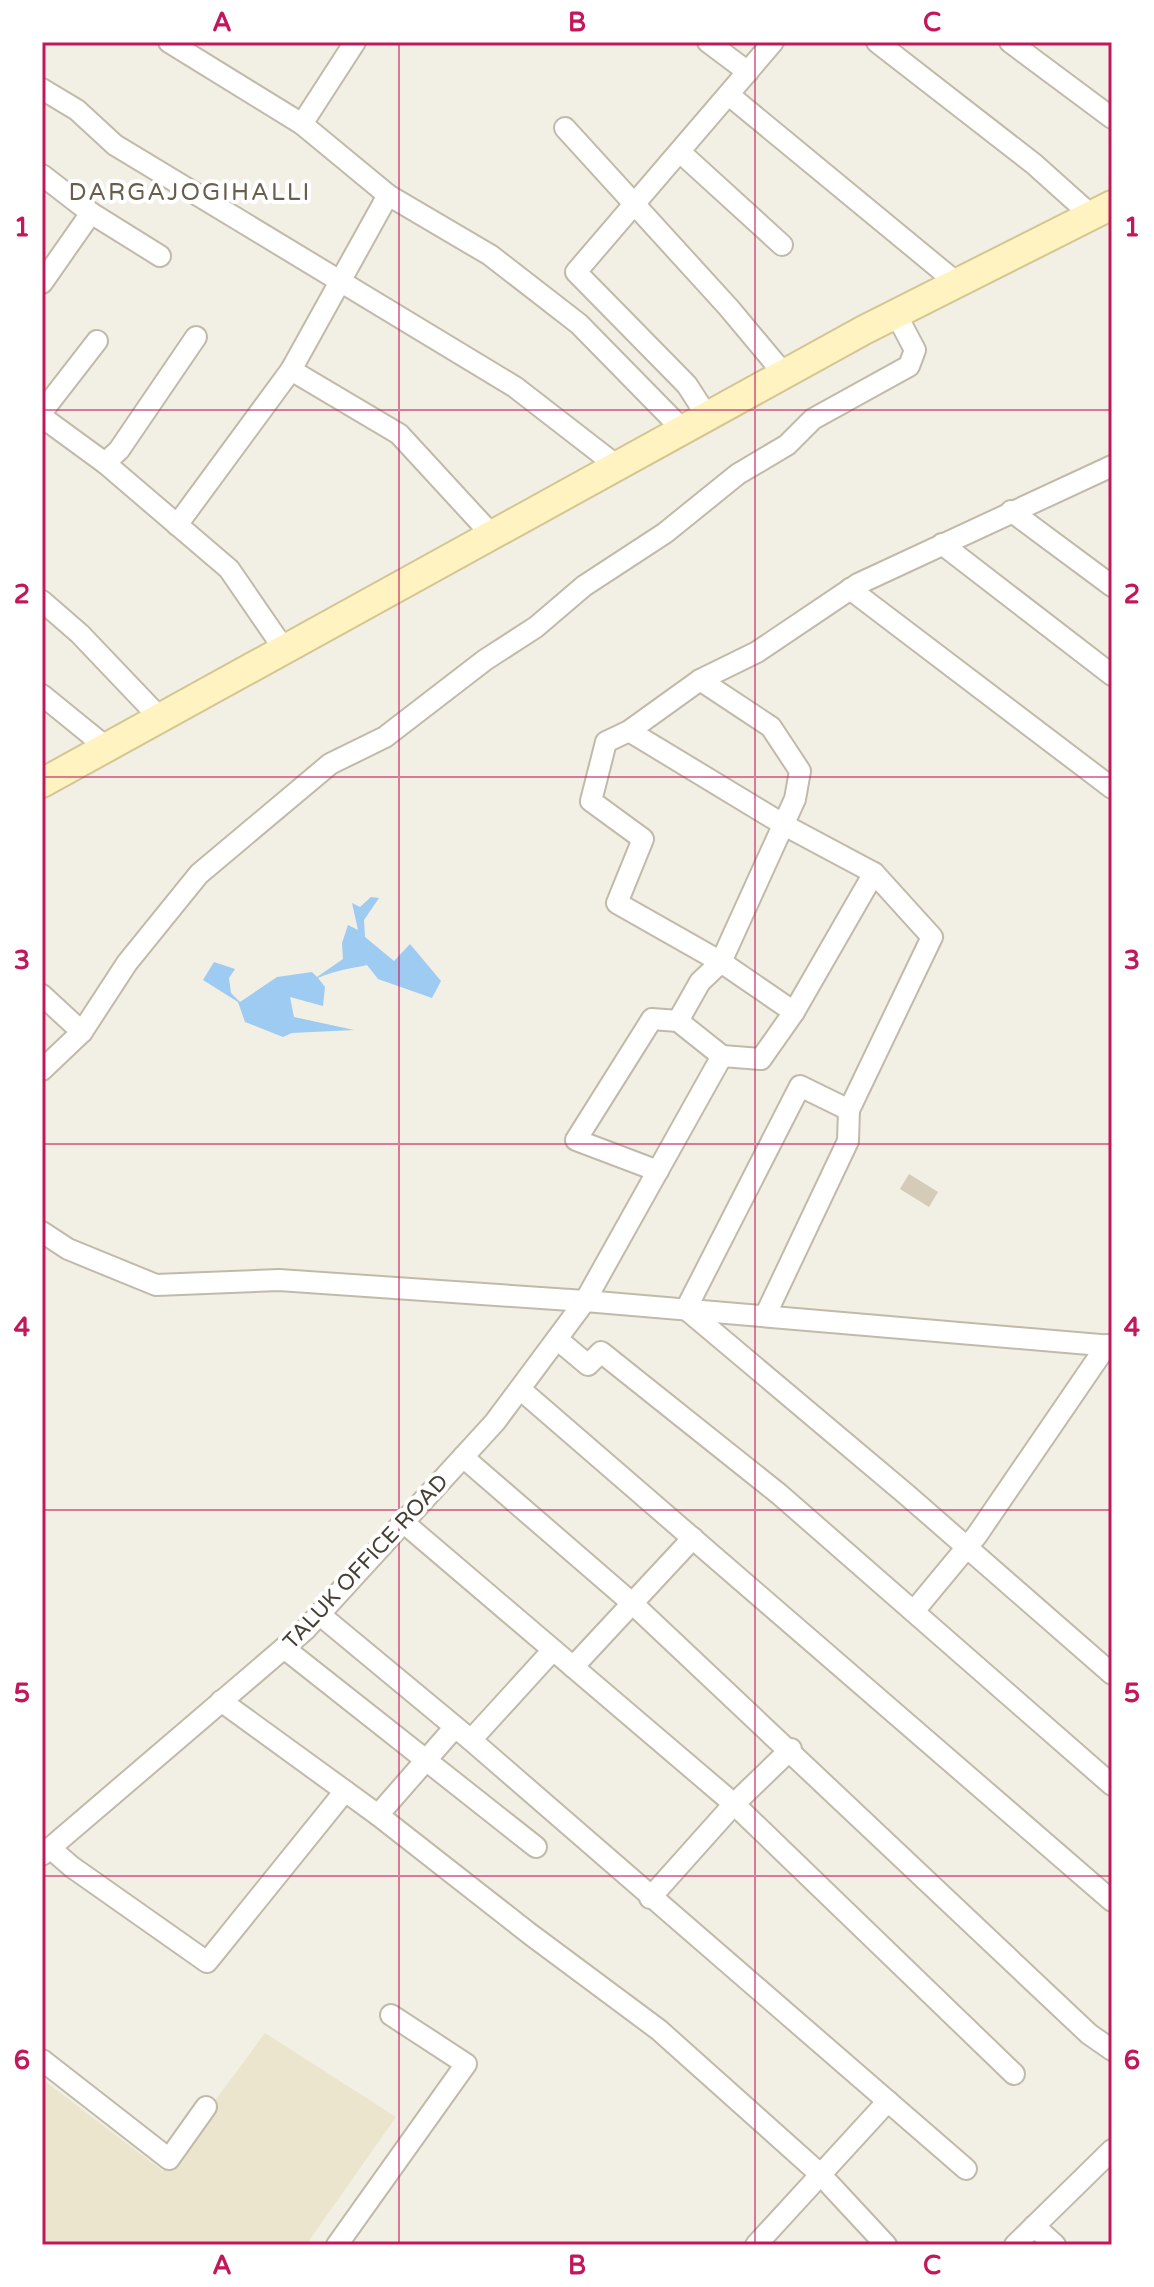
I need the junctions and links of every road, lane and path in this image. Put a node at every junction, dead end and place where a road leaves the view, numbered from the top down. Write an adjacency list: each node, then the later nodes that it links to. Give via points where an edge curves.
1 (169, 42): 11 (street)
2 (355, 42): 11 (street)
3 (708, 42): 7 (street)
4 (773, 42): 7 (street)
5 (877, 42): 17 (street)
6 (1010, 42): 10 (street)
7 (748, 72): 9 (street)
8 (42, 89): 21 (street, via 77,110 115,145)
9 (729, 95): 13 (street); 23 (street)
10 (1112, 118)
11 (302, 124): 15 (street)
12 (565, 128): 16 (street)
13 (680, 152): 16 (street); 19 (street)
14 (42, 175): 18 (street)
15 (388, 195): 21 (street); 30 (street, via 490,255)
16 (635, 204): 28 (street); 30 (street, via 576,272 687,385)
17 (1102, 210): 23 (main road)
18 (91, 213): 20 (street); 22 (street)
19 (782, 245)
20 (160, 256)
21 (337, 282): 27 (street); 32 (street, via 515,387)
22 (42, 283)
23 (957, 283): 24 (main road)
24 (896, 314): 28 (main road); 56 (street, via 915,350 909,366 813,419 787,445 738,474 385,737 330,764 199,874 127,963)
25 (196, 337): 31 (street)
26 (97, 341): 29 (street)
27 (291, 370): 35 (street); 36 (street, via 399,434)
28 (784, 374): 30 (main road)
29 (42, 414): 31 (street)
30 (695, 423): 32 (main road)
31 (105, 463): 35 (street)
32 (617, 466): 36 (main road)
33 (1112, 466): 34 (street)
34 (1011, 511): 37 (street); 38 (street)
35 (177, 525): 41 (street, via 229,569)
36 (492, 535): 41 (main road)
37 (942, 544): 39 (street); 42 (street)
38 (1112, 586)
39 (850, 589): 43 (street, via 757,652); 49 (street)
40 (42, 601): 45 (street)
41 (284, 649): 45 (main road)
42 (1112, 675)
43 (700, 680): 46 (street); 50 (street, via 771,727 800,771)
44 (42, 695): 47 (street)
45 (160, 718): 47 (main road)
46 (629, 731): 50 (street); 52 (street, via 606,742 591,801 643,839 617,903)
47 (106, 747): 48 (main road)
48 (42, 783)
49 (1112, 788)
50 (786, 826): 51 (street); 52 (street)
51 (874, 873): 54 (street); 59 (street, via 932,937)
52 (721, 962): 54 (street); 55 (street, via 700,982)
53 (42, 995): 56 (street)
54 (794, 1012): 57 (street, via 761,1059)
55 (678, 1021): 57 (street); 60 (street, via 652,1019 576,1140)
56 (82, 1032): 58 (street)
57 (722, 1056): 60 (street, TALUK OFFICE ROAD)
58 (42, 1070)
59 (849, 1110): 63 (street, via 800,1086); 64 (street, via 848,1141)
60 (658, 1171): 62 (street, TALUK OFFICE ROAD)
61 (42, 1232): 62 (street, via 68,1249 156,1285 279,1280)
62 (585, 1301): 63 (street); 65 (street, TALUK OFFICE ROAD)
63 (686, 1309): 64 (street); 71 (street)
64 (765, 1316): 66 (street)
65 (557, 1339): 67 (street, TALUK OFFICE ROAD); 73 (street, via 588,1365 601,1352 779,1494)
66 (1109, 1346): 71 (street)
67 (520, 1389): 68 (street, TALUK OFFICE ROAD); 70 (street)
68 (463, 1457): 69 (street, TALUK OFFICE ROAD); 72 (street)
69 (403, 1522): 74 (street, TALUK OFFICE ROAD); 76 (street)
70 (693, 1538): 72 (street); 90 (street)
71 (967, 1547): 73 (street); 78 (street)
72 (633, 1604): 77 (street); 81 (street)
73 (914, 1611): 83 (street)
74 (319, 1614): 75 (street, TALUK OFFICE ROAD); 80 (street)
75 (284, 1648): 79 (street, TALUK OFFICE ROAD); 82 (street)
76 (553, 1650): 77 (street); 80 (street)
77 (573, 1667): 85 (street)
78 (1112, 1674)
79 (221, 1701): 84 (street); 88 (street, TALUK OFFICE ROAD)
80 (463, 1734): 82 (street); 89 (street)
81 (791, 1749): 85 (street); 92 (street, via 1089,2034)
82 (427, 1760): 86 (street); 87 (street)
83 (1112, 1785)
84 (345, 1791): 86 (street); 88 (street, via 207,1962)
85 (734, 1804): 89 (street); 94 (street)
86 (378, 1815): 99 (street, via 659,2030)
87 (536, 1847)
88 (46, 1851)
89 (650, 1898): 95 (street)
90 (1112, 1901)
91 (391, 2015): 101 (street, via 466,2064)
92 (1112, 2050)
93 (42, 2060): 96 (street, via 169,2159)
94 (1014, 2074)
95 (888, 2101): 98 (street); 99 (street)
96 (206, 2107)
97 (1112, 2150): 100 (street)
98 (966, 2169)
99 (820, 2174): 102 (street); 103 (street)
100 (1034, 2226): 104 (street); 105 (street)
101 (337, 2245)
102 (756, 2245)
103 (886, 2245)
104 (1015, 2245)
105 (1055, 2245)

